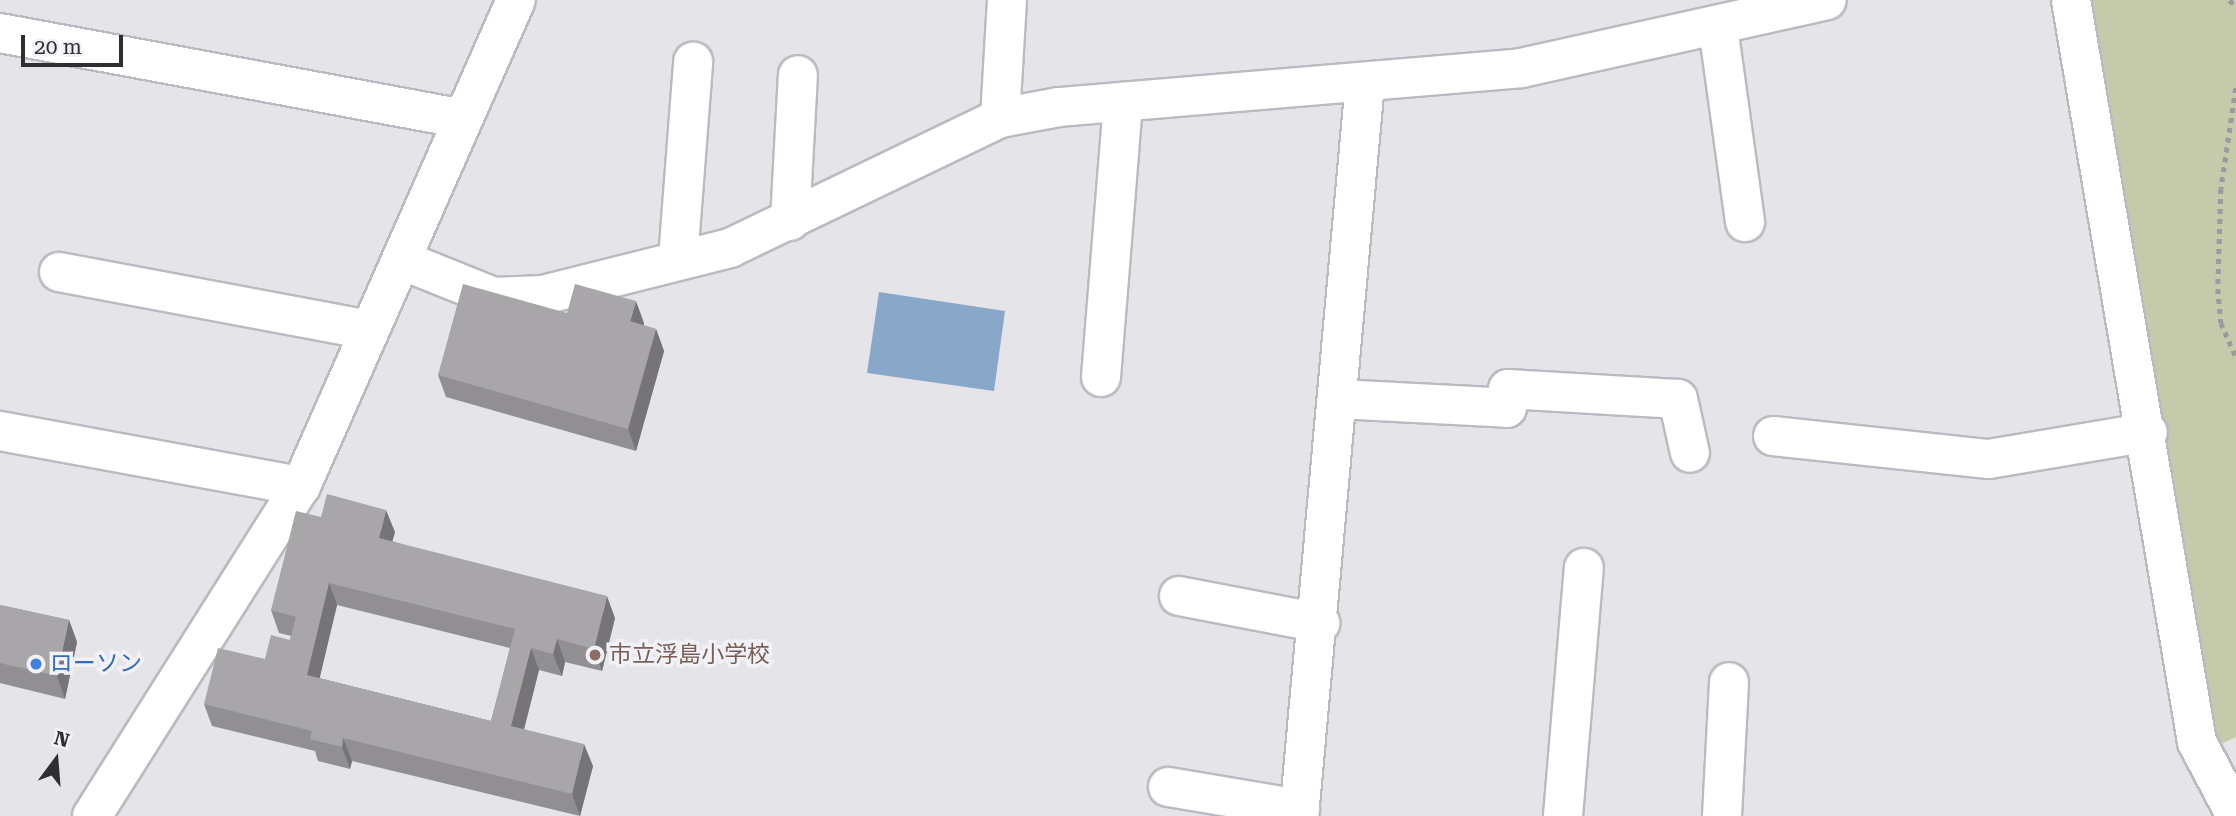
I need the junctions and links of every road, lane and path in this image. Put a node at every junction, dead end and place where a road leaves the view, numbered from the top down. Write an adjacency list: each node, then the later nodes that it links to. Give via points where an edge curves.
1 (516, 0): 14 (street)
2 (1007, 0): 15 (street)
3 (1827, 0): 7 (street)
4 (2071, 0): 26 (street)
5 (2230, 0): 6 (path)
6 (2236, 8)
7 (1718, 27): 11 (street, via 1521,68); 17 (street)
8 (0, 33): 14 (street)
9 (693, 62): 18 (street)
10 (797, 75): 16 (street)
11 (1365, 82): 13 (street); 24 (street)
12 (2236, 88): 22 (path, via 2221,189 2218,289 2221,323)
13 (1123, 102): 15 (street); 23 (street)
14 (460, 118): 19 (street)
15 (1000, 118): 16 (street)
16 (790, 221): 18 (street, via 730,248)
17 (1745, 222)
18 (678, 259): 19 (street, via 544,295 494,298)
19 (404, 261): 21 (street)
20 (59, 272): 21 (street)
21 (368, 330): 29 (street)
22 (2236, 356)
23 (1101, 377)
24 (1338, 400): 28 (street, via 1507,408 1508,389 1678,398); 32 (street)
25 (0, 430): 29 (street)
26 (2148, 432): 27 (street, via 1989,459); 39 (street, via 2197,742)
27 (1773, 436)
28 (1690, 453)
29 (301, 486): 36 (street)
30 (1584, 568): 37 (street)
31 (1180, 596): 32 (street)
32 (1320, 623): 35 (street)
33 (1729, 682): 38 (street)
34 (1168, 787): 35 (street)
35 (1300, 812)
36 (92, 816)
37 (1563, 816)
38 (1722, 816)
39 (2236, 816)

